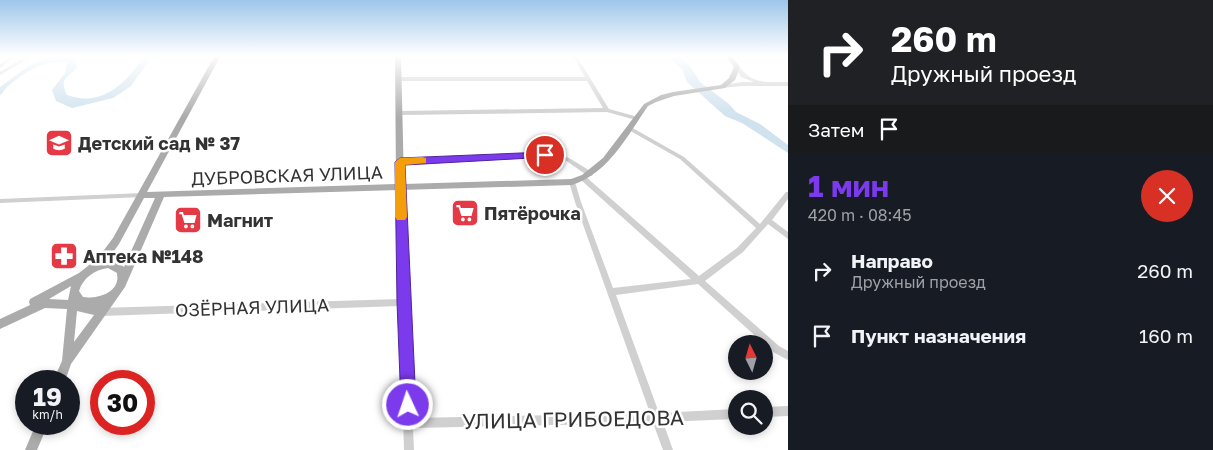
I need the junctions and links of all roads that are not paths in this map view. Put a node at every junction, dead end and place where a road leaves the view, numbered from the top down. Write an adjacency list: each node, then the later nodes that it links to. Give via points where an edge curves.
1 (207, 76): 19 (main road)
2 (586, 76): 6 (street)
3 (734, 76): 9 (main road)
4 (744, 76): 7 (street)
5 (398, 79): 6 (street); 11 (main road)
6 (588, 79): 10 (street)
7 (769, 84): 8 (street); 9 (street)
8 (788, 84)
9 (720, 87): 12 (main road, ДУБРОВСКАЯ УЛИЦА, via 652,100)
10 (607, 110): 11 (street); 12 (street)
11 (399, 113): 14 (main road)
12 (636, 118): 13 (main road, ДУБРОВСКАЯ УЛИЦА)
13 (629, 128): 15 (main road, ДУБРОВСКАЯ УЛИЦА, via 607,157); 23 (street, via 682,158)
14 (400, 162): 15 (street, via 558,156 567,159); 17 (main road)
15 (586, 176): 16 (main road, ДУБРОВСКАЯ УЛИЦА); 27 (street)
16 (572, 182): 17 (main road, ДУБРОВСКАЯ УЛИЦА); 30 (street)
17 (400, 187): 20 (main road, ДУБРОВСКАЯ УЛИЦА); 31 (street)
18 (788, 194): 22 (street)
19 (143, 195): 20 (main road, ДУБРОВСКАЯ УЛИЦА); 21 (street, ДУБРОВСКАЯ УЛИЦА); 25 (main road, via 109,251)
20 (161, 195): 26 (main road)
21 (0, 201)
22 (768, 220): 23 (street); 24 (street)
23 (760, 228): 27 (street, via 740,250)
24 (788, 236)
25 (85, 274): 26 (main road, via 101,265 114,265 122,271); 28 (main road); 34 (main road)
26 (122, 281): 29 (main road)
27 (699, 281): 30 (street); 35 (street)
28 (74, 292): 29 (main road, via 78,300 89,303 103,300); 32 (main road)
29 (116, 292): 33 (main road)
30 (611, 292): 41 (street)
31 (403, 302): 33 (street, ОЗЁРНАЯ УЛИЦА); 42 (street)
32 (73, 305): 33 (main road); 34 (main road, via 44,303); 36 (main road)
33 (101, 312): 36 (main road)
34 (0, 323)
35 (788, 356)
36 (67, 361): 37 (main road)
37 (63, 370)
38 (788, 411): 39 (street)
39 (773, 412)
40 (728, 414): 41 (street, УЛИЦА ГРИБОЕДОВА)
41 (656, 418): 42 (street, УЛИЦА ГРИБОЕДОВА); 46 (street)
42 (409, 423): 45 (street)
43 (37, 435): 44 (main road)
44 (31, 450)
45 (410, 450)
46 (668, 450)

